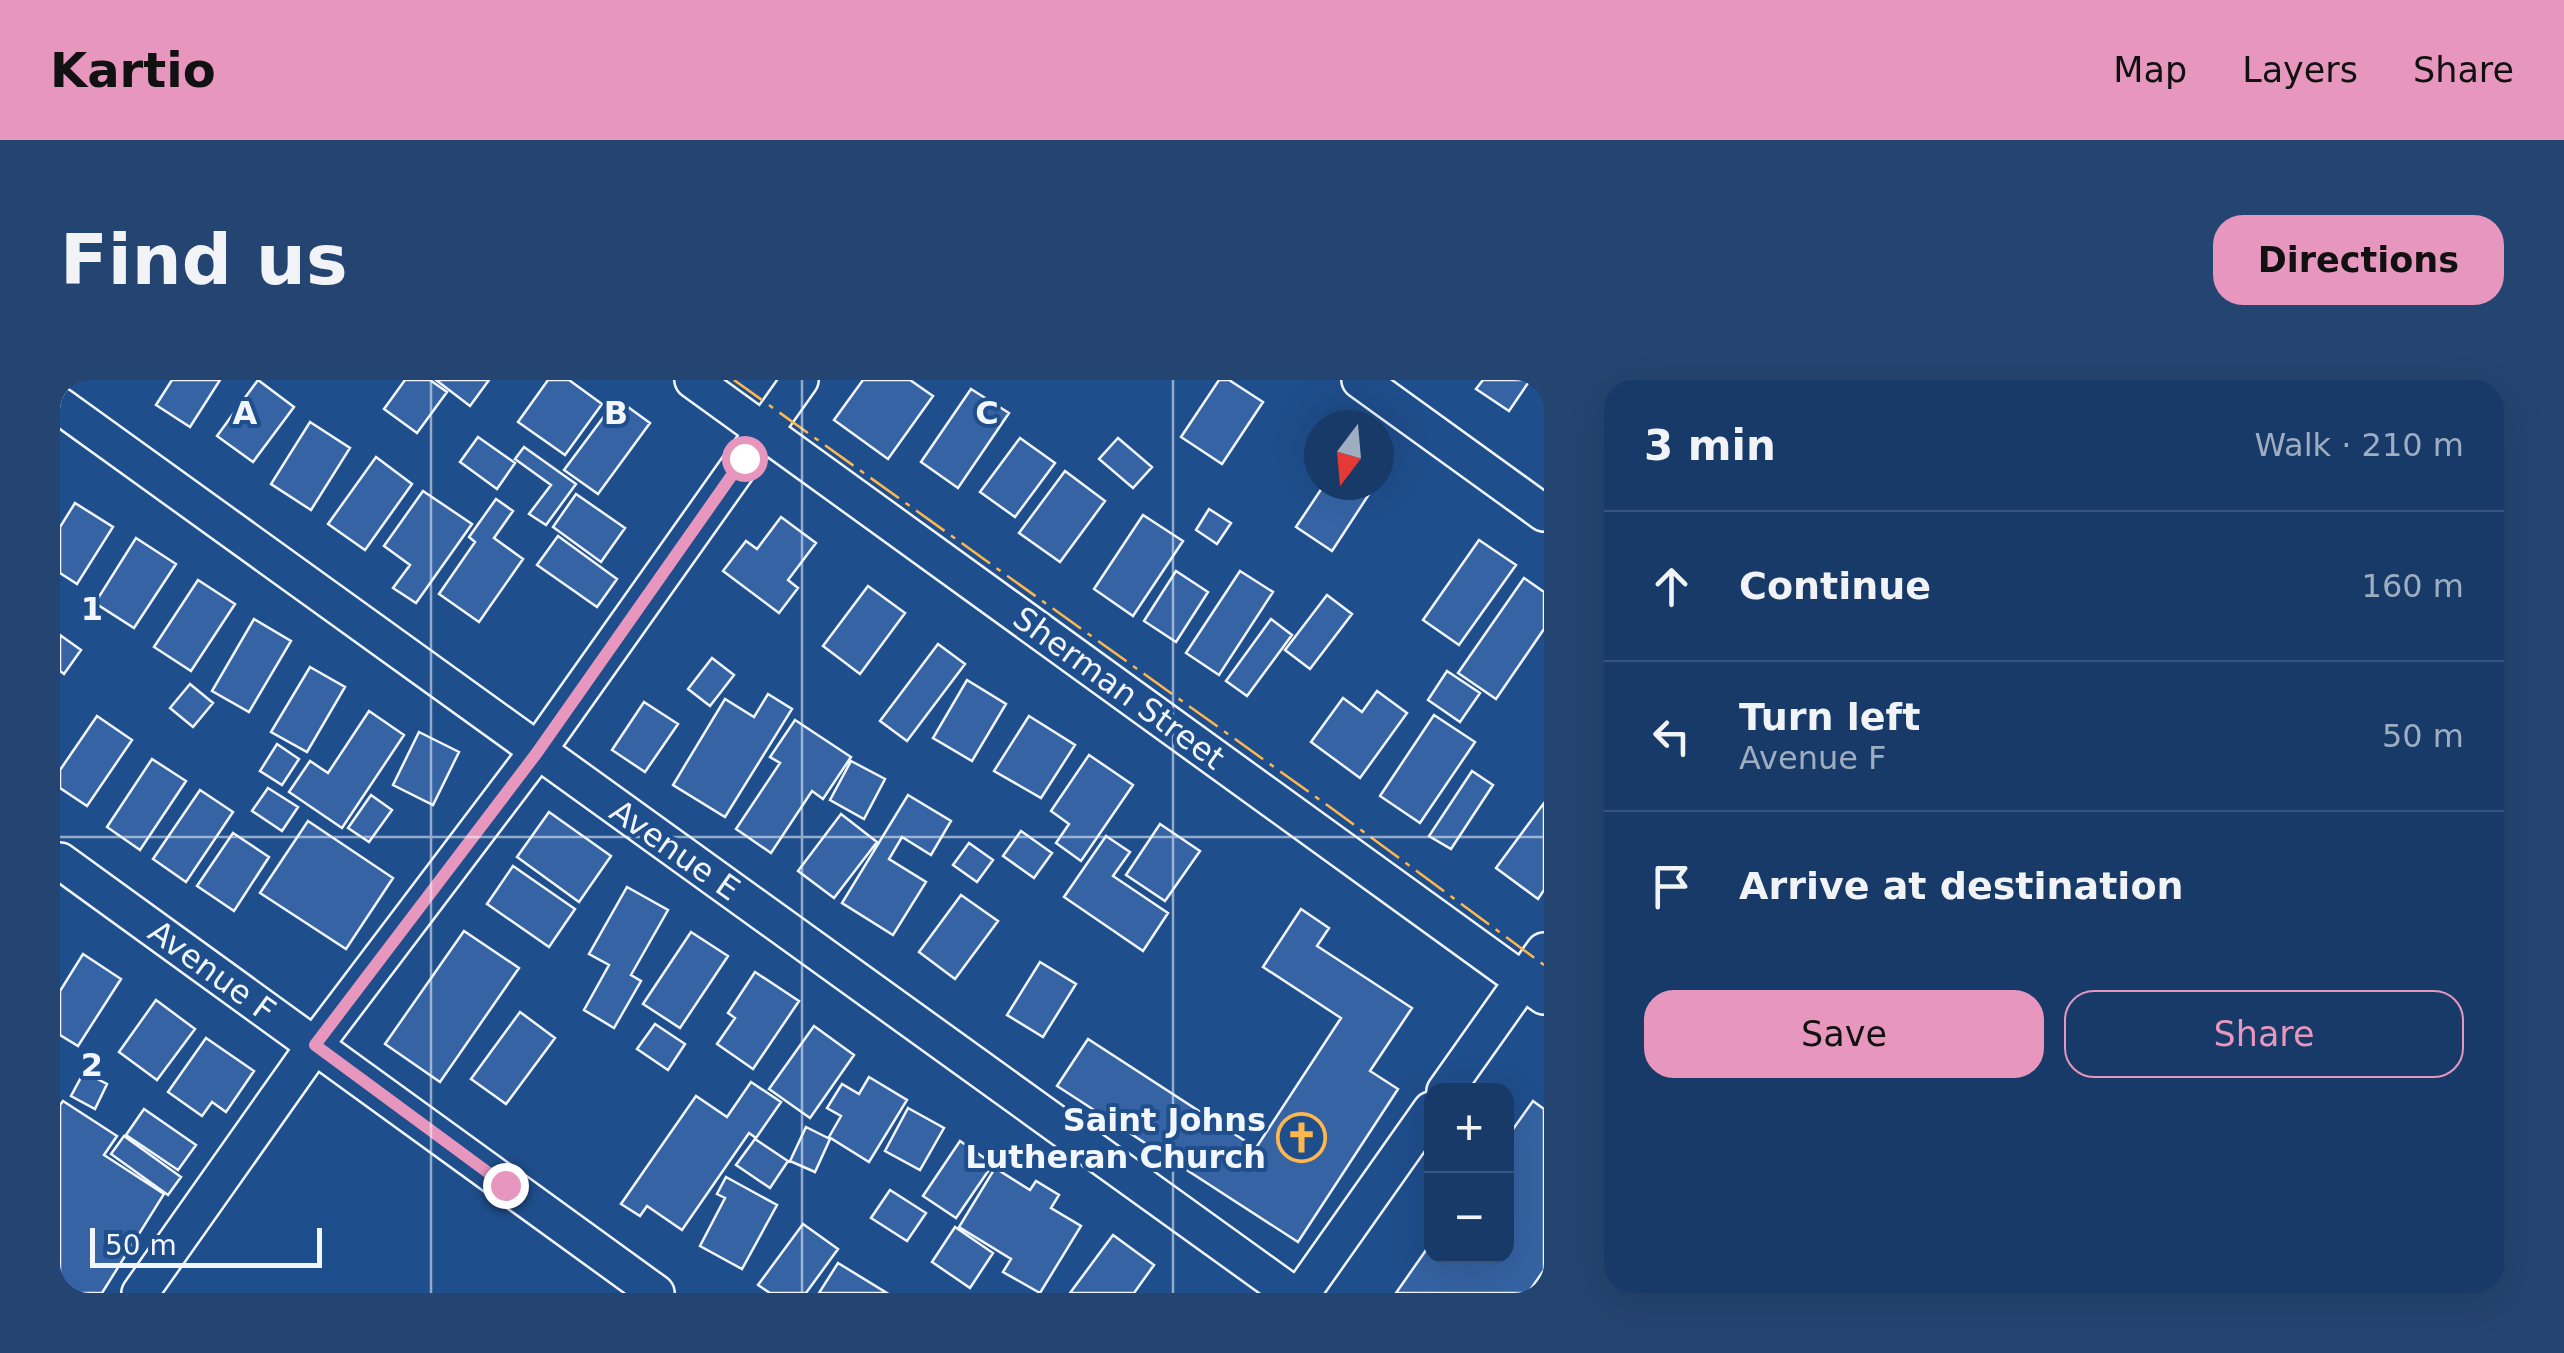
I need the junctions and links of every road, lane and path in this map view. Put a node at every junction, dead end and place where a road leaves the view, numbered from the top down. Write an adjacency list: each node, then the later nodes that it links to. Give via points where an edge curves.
1 (693, 380): 5 (street, Sherman Street)
2 (800, 380): 5 (street)
3 (1360, 380): 6 (street)
4 (60, 406): 7 (street, Avenue E)
5 (763, 431): 7 (street); 10 (street, Sherman Street)
6 (1544, 513)
7 (536, 754): 11 (street); 16 (street, Avenue E)
8 (60, 861): 11 (street, Avenue F)
9 (1544, 951): 10 (street)
10 (1534, 988): 12 (street)
11 (315, 1045): 14 (street); 15 (street, Avenue F)
12 (1451, 1083)
13 (1424, 1121): 17 (street)
14 (140, 1293)
15 (656, 1293)
16 (1291, 1293)
17 (1302, 1293)

